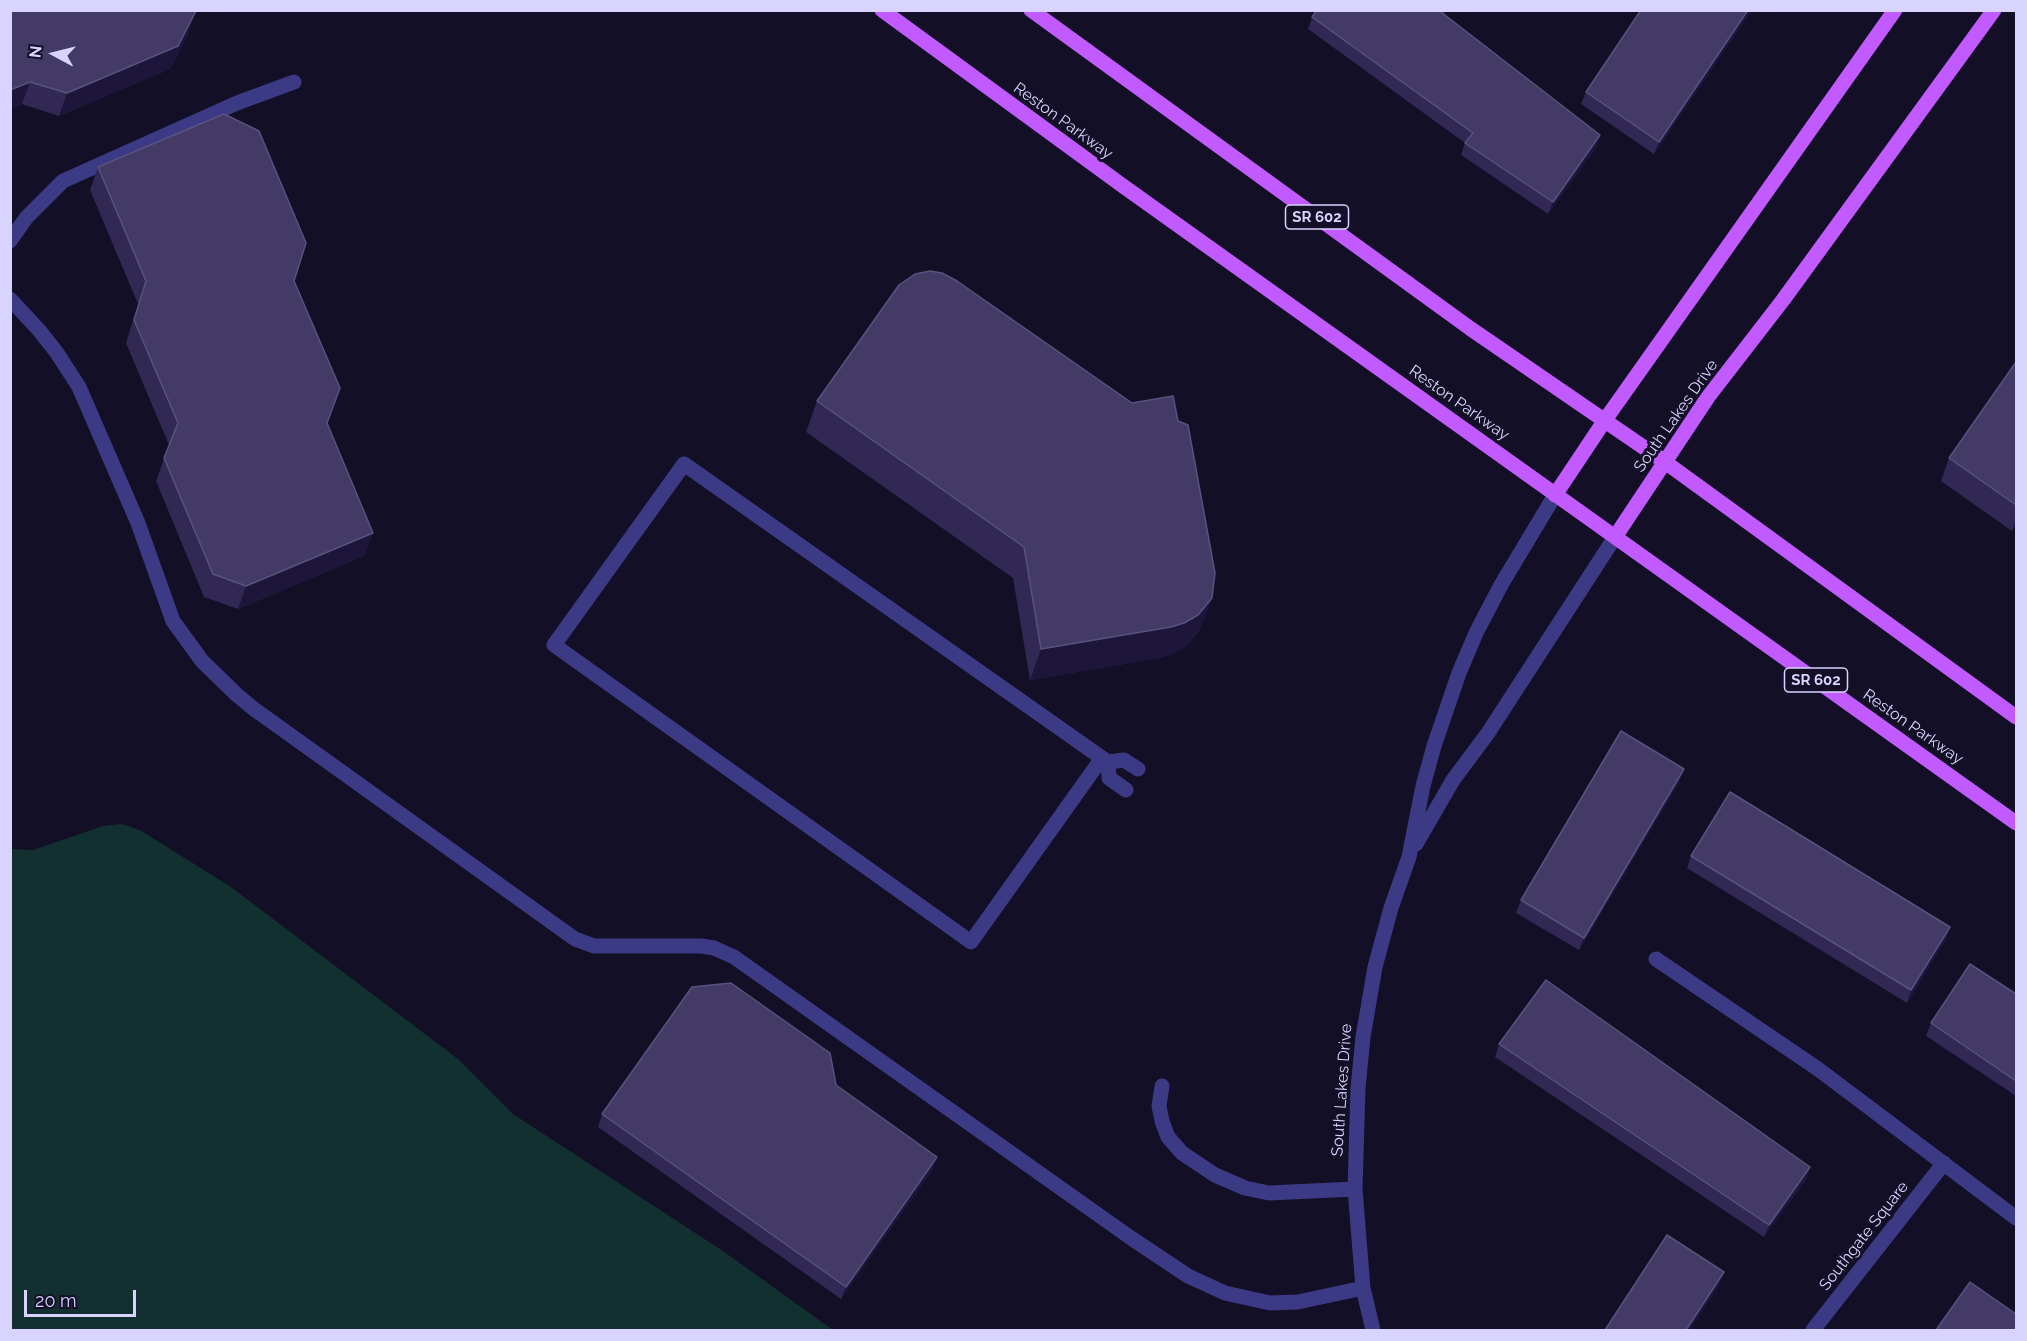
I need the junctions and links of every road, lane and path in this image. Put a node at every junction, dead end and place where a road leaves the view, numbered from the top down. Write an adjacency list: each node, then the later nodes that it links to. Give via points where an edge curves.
1 (882, 10): 10 (main road, Reston Parkway / SR 602)
2 (1031, 10): 8 (main road, SR 602, via 1471,329)
3 (1896, 10): 8 (main road, South Lakes Drive)
4 (1994, 10): 9 (main road, South Lakes Drive)
5 (294, 82): 6 (street, via 237,103 63,181 26,218)
6 (10, 241)
7 (10, 299): 23 (street, via 57,352 79,387 138,523 173,621 202,661 254,710 575,939 594,946 701,946 734,957 1188,1276 1225,1293 1270,1303 1298,1302)
8 (1605, 420): 9 (main road, SR 602); 10 (main road, South Lakes Drive)
9 (1665, 462): 11 (main road, South Lakes Drive); 12 (main road, SR 602)
10 (1556, 495): 11 (main road, Reston Parkway / SR 602); 17 (street, South Lakes Drive, via 1501,585 1459,673 1423,786)
11 (1615, 537): 16 (main road, Reston Parkway / SR 602); 17 (street, South Lakes Drive, via 1495,723 1453,780)
12 (2016, 717)
13 (1105, 760): 13 (street, via 684,464 554,645 971,942); 14 (street, via 1124,760); 15 (street, via 1109,778)
14 (1138, 769)
15 (1126, 790)
16 (2016, 823)
17 (1409, 857): 21 (street, South Lakes Drive, via 1383,936 1368,1004 1357,1106)
18 (1656, 958): 20 (street, via 1818,1069)
19 (1162, 1086): 21 (street, via 1159,1106 1168,1137 1182,1153 1215,1175 1269,1193)
20 (1944, 1163): 22 (street); 25 (street, Southgate Square)
21 (1354, 1190): 23 (street, South Lakes Drive)
22 (2016, 1218)
23 (1363, 1288): 24 (street, South Lakes Drive)
24 (1373, 1330)
25 (1813, 1330)

